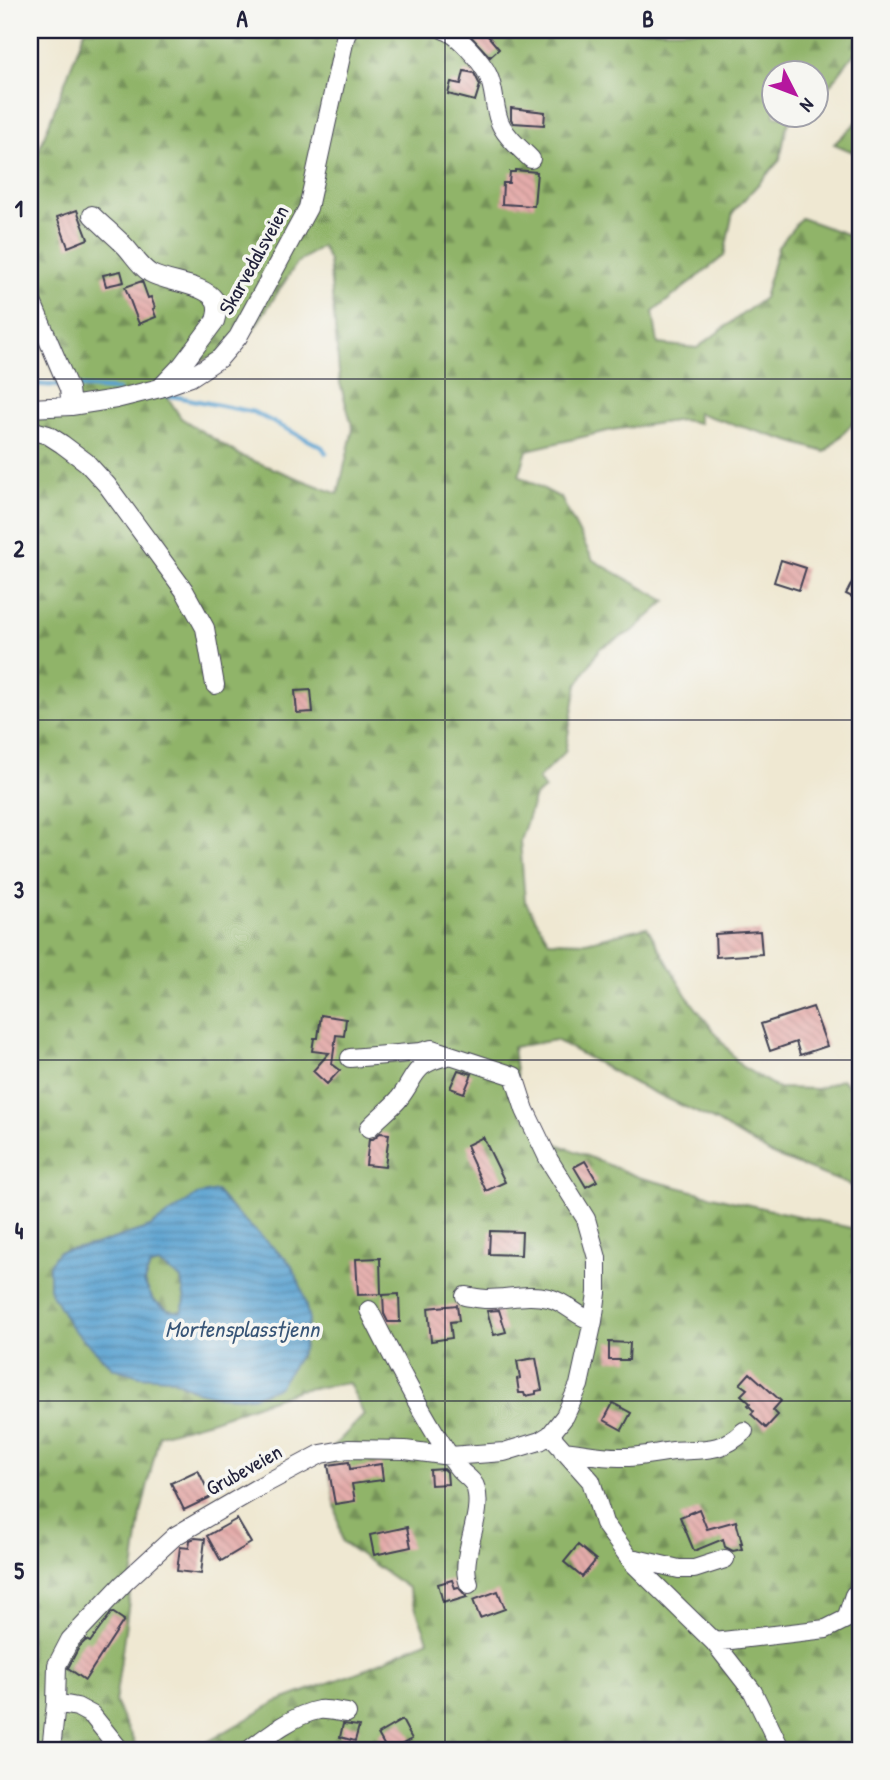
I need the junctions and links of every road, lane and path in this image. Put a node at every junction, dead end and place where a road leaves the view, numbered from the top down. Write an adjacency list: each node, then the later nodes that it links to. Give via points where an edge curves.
1 (348, 30): 6 (street, Skarvedalsveien, via 308,208 239,337 220,358 191,377)
2 (443, 30): 3 (street, via 462,41 489,75 500,125)
3 (531, 159)
4 (92, 215): 6 (street, Skarvedalsveien, via 152,274 202,290 217,304 215,321)
5 (32, 302): 7 (street, via 69,389)
6 (160, 388): 7 (street, Skarvedalsveien)
7 (71, 406): 8 (street, Skarvedalsveien)
8 (30, 408)
9 (30, 430): 10 (street, via 48,435 86,462 184,590 205,628)
10 (215, 685)
11 (450, 1055): 12 (street, via 432,1049); 13 (street, via 419,1068 398,1099); 16 (street, via 514,1076 550,1160 586,1219 597,1258)
12 (350, 1059)
13 (369, 1128)
14 (465, 1296): 16 (street, via 550,1298)
15 (369, 1310): 20 (street)
16 (593, 1321): 18 (street, via 579,1385)
17 (744, 1431): 19 (street, via 719,1448 621,1457)
18 (550, 1435): 19 (street); 20 (street, Grubeveien, via 504,1452)
19 (563, 1451): 22 (street, via 591,1481 604,1522)
20 (450, 1455): 23 (street, via 477,1492 467,1560); 26 (street, Grubeveien, via 348,1449 321,1454 175,1536 70,1640 57,1665)
21 (725, 1559): 22 (street, via 694,1569 636,1559)
22 (633, 1563): 25 (street)
23 (469, 1584)
24 (854, 1595): 25 (street, via 846,1619 826,1629)
25 (714, 1642): 31 (street, via 753,1692)
26 (56, 1703): 28 (street, Grubeveien); 29 (street, via 92,1715)
27 (347, 1713): 30 (street, via 320,1710 306,1714)
28 (51, 1750)
29 (120, 1750)
30 (250, 1750)
31 (781, 1750)

